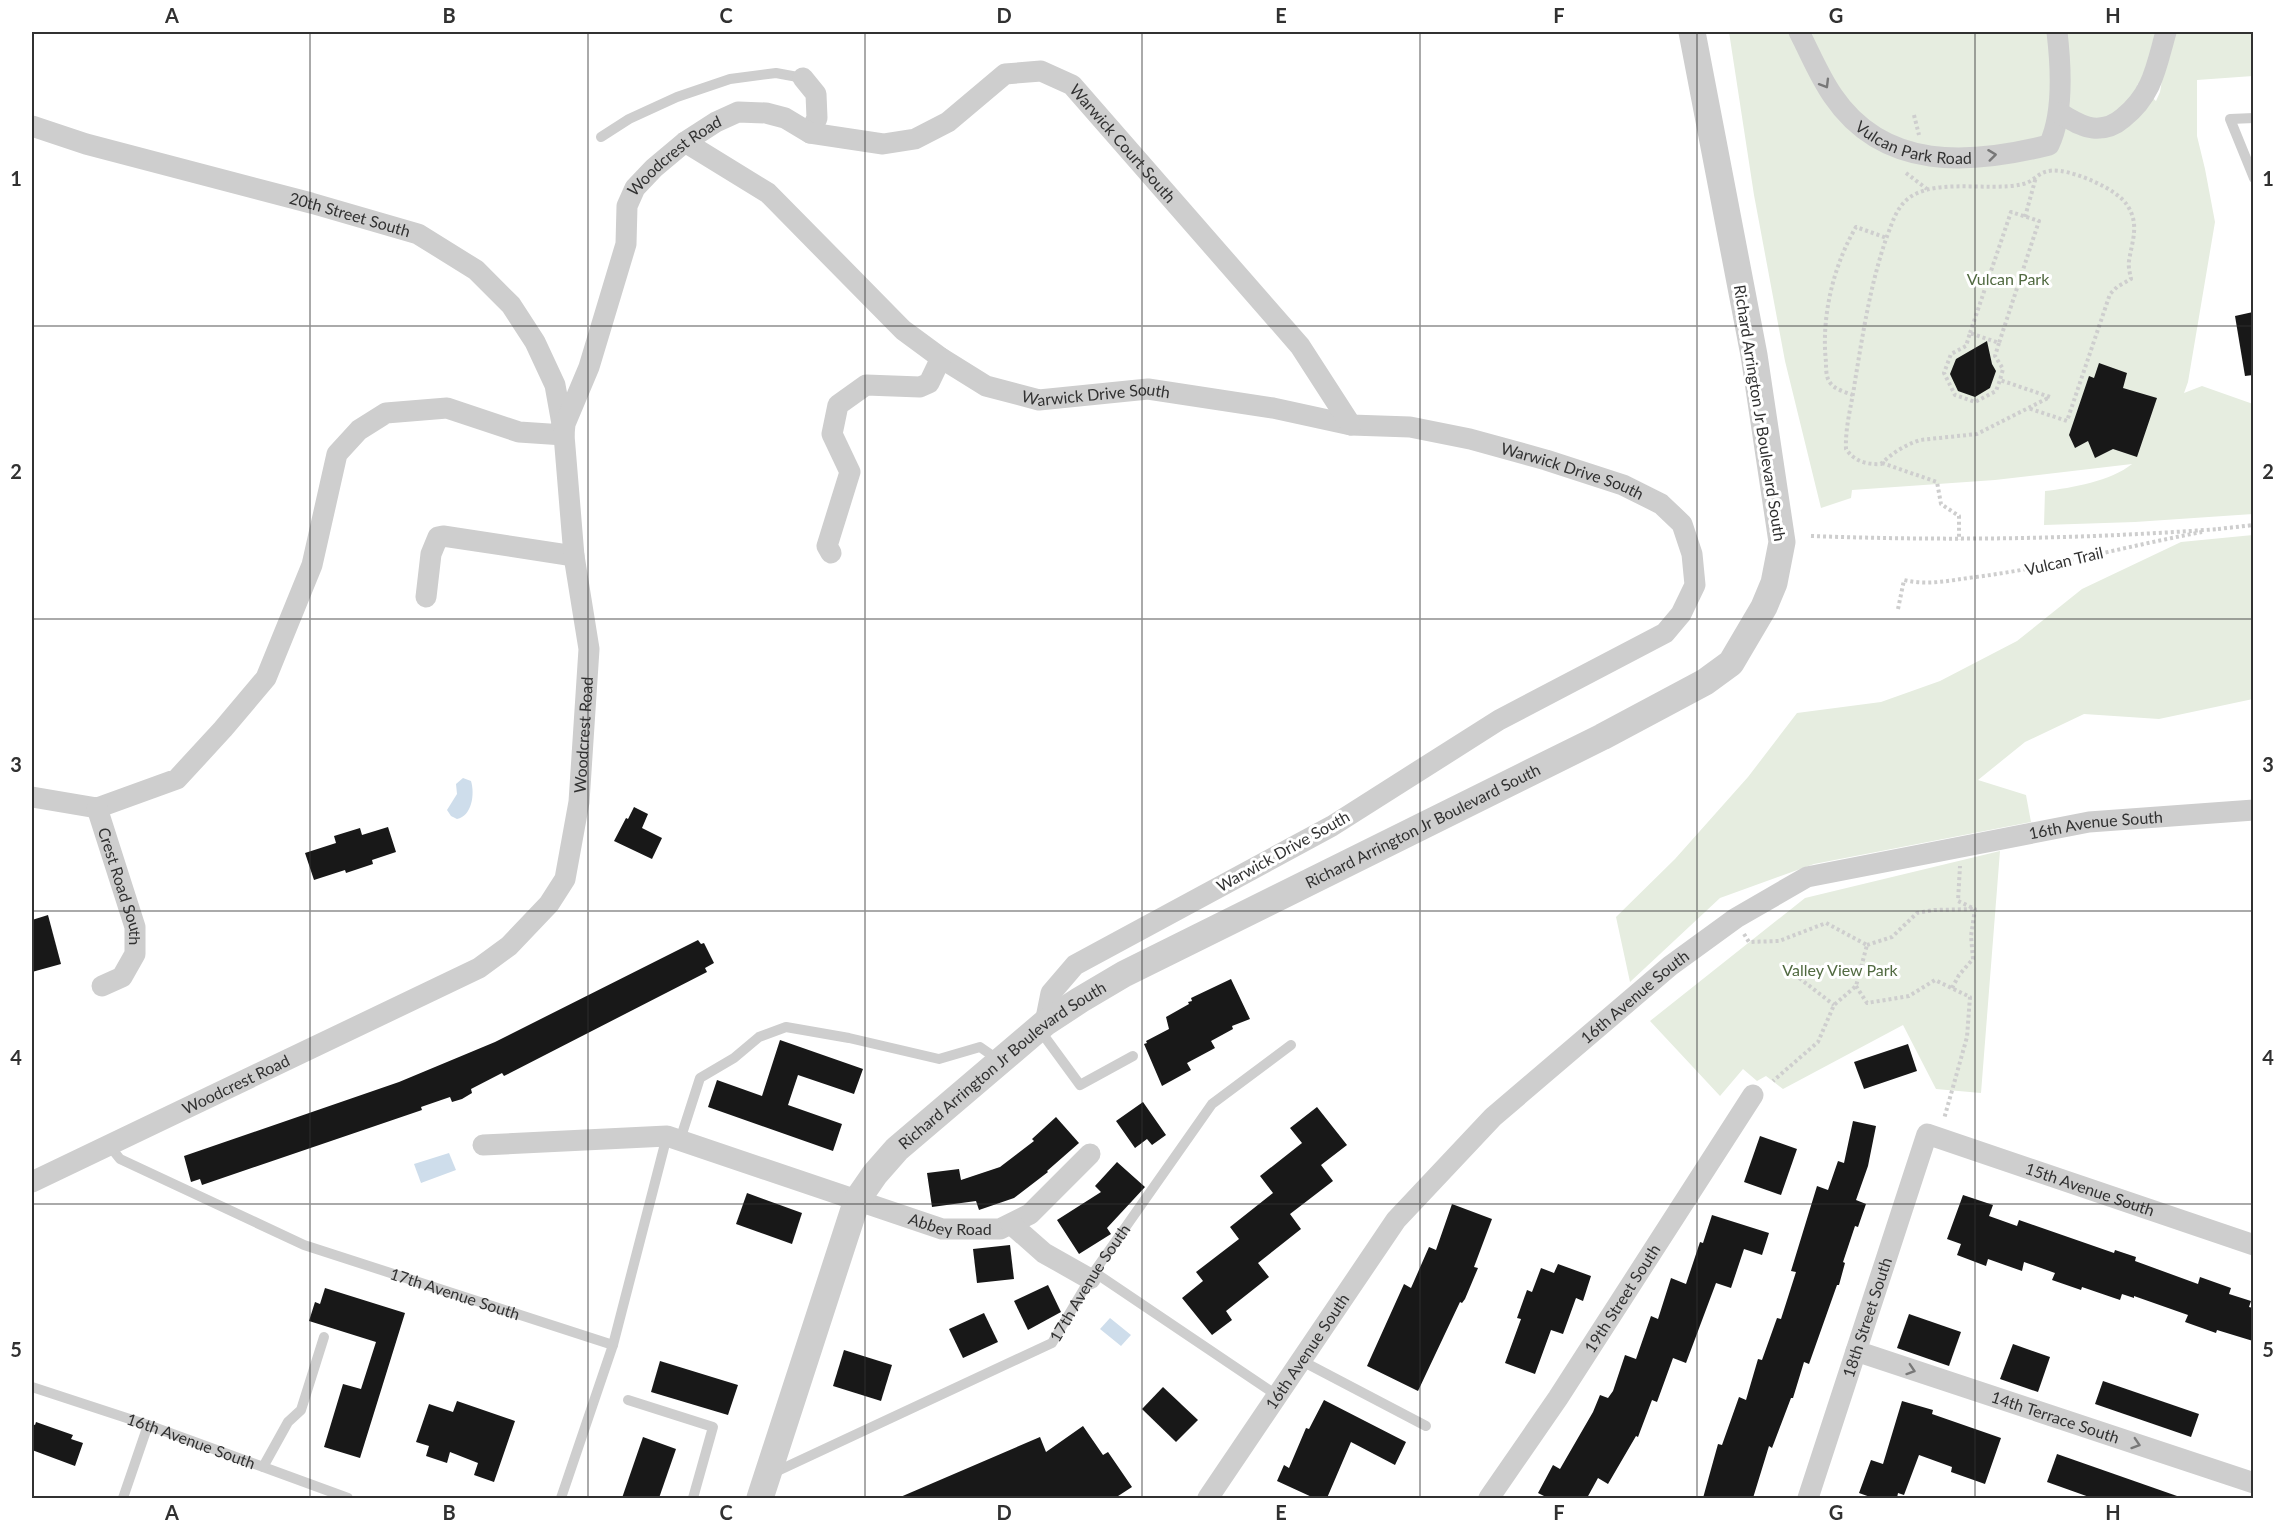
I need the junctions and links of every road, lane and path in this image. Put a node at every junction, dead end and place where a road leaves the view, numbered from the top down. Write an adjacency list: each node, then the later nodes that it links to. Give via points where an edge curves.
1 (1692, 32): 47 (street, Richard Arrington Jr Boulevard South, via 1754,355 1782,542 1774,583 1764,607 1731,663 1705,682 1602,737 1124,974)
2 (1799, 32): 6 (street, Vulcan Park Road, one-way to 6, via 1834,98 1863,130 1906,152 1928,158 1955,158 2049,145)
3 (2057, 32): 6 (street)
4 (2166, 32): 6 (street, via 2147,93 2119,122 2092,128)
5 (803, 78): 10 (street, via 816,93 817,118); 11 (lane, via 776,73 730,79 677,97)
6 (2059, 113)
7 (1914, 115): 13 (path, via 1919,135)
8 (2253, 118): 15 (lane, via 2230,119)
9 (32, 126): 25 (street, 20th Street South, via 418,234 476,270 511,305 535,342 555,385)
10 (810, 133): 12 (street, Woodcrest Road, via 785,118 738,112); 24 (street, Warwick Court South, via 883,144 915,139 948,122 1005,74 1041,71 1072,85 1300,346)
11 (601, 137)
12 (685, 142): 20 (street, Warwick Drive South, via 768,193 903,330); 25 (street, Woodcrest Road, via 635,188 627,206 626,244)
13 (1916, 144)
14 (2036, 175): 16 (path); 17 (path, via 2024,184 1927,189 1900,207); 23 (path, via 2060,171 2110,189 2134,214 2135,232 2130,279 2110,294 2067,421)
15 (2253, 178)
16 (2025, 217): 18 (path, via 2011,212); 19 (path, via 2039,221)
17 (1887, 238): 22 (path, via 1867,306); 22 (path, via 1856,227 1839,262 1832,292 1824,337 1828,380)
18 (1970, 333): 19 (path); 21 (path, via 1966,346 1951,354 1944,373 1954,395 1976,402 1996,391)
19 (1999, 343): 21 (path, via 1995,356 2003,369)
20 (941, 358): 24 (street, Warwick Drive South, via 986,386 1039,400 1148,389 1273,408); 31 (street, via 929,383 920,387 866,385 838,405 832,434 850,472 827,546)
21 (2000, 380): 23 (path, via 2050,397)
22 (1852, 395): 26 (path, via 1846,449 1869,465)
23 (2028, 408): 26 (path, via 1977,434 1920,440)
24 (1351, 426): 47 (street, Warwick Drive South, via 1410,427 1470,439 1623,485 1661,504 1682,524 1692,554 1695,585 1681,614 1665,633 1499,720 1332,826 1075,965 1051,993)
25 (564, 435): 32 (street, Woodcrest Road); 36 (street, via 519,432 447,408 386,413 359,430 337,454 312,565 266,678 177,779)
26 (1882, 463): 30 (path, via 1937,482 1941,504 1959,516)
27 (2253, 525): 28 (path, Vulcan Trail)
28 (2219, 529): 30 (path); 34 (path, Vulcan Trail, via 2024,571 1923,584 1904,580)
29 (1811, 536): 30 (path)
30 (1959, 540)
31 (831, 553)
32 (574, 556): 33 (street, via 438,537 431,554); 55 (street, Woodcrest Road, via 588,650 579,802 565,879 549,904 509,946 479,968)
33 (426, 597)
34 (1898, 609)
35 (32, 797): 36 (street)
36 (97, 808): 43 (street, Crest Road South, via 135,927 135,954 131,962 122,976)
37 (2253, 810): 40 (street, 16th Avenue South, via 2089,822 1807,877)
38 (1960, 860): 39 (path, via 1958,901)
39 (1975, 909): 41 (path, via 1917,913 1892,937); 45 (path, via 1973,959)
40 (1736, 918): 41 (path, via 1749,942 1779,941 1826,923); 66 (street, 16th Avenue South, via 1670,966 1493,1117 1396,1220)
41 (1867, 945): 44 (path)
42 (1785, 967): 46 (path)
43 (102, 986)
44 (1856, 986): 45 (path, via 1867,1003 1909,996 1935,980); 46 (path)
45 (1952, 988): 53 (path, via 1970,997 1967,1037)
46 (1834, 1005): 51 (path, via 1818,1042)
47 (1042, 1026): 49 (lane, via 1080,1085); 50 (street, Richard Arrington Jr Boulevard South)
48 (1291, 1045): 62 (lane, 17th Avenue South, via 1212,1104)
49 (1133, 1056)
50 (1001, 1061): 54 (lane, via 980,1047 939,1059 786,1027 759,1037 700,1078); 59 (street, Richard Arrington Jr Boulevard South, via 897,1149)
51 (1773, 1081)
52 (1753, 1095): 80 (street, 19th Street South)
53 (1935, 1130): 61 (street, 15th Avenue South); 65 (street, 18th Street South)
54 (673, 1138): 56 (street); 59 (street); 64 (lane)
55 (108, 1144): 58 (street, Woodcrest Road); 64 (lane, 17th Avenue South, via 120,1159 304,1245)
56 (483, 1145)
57 (1090, 1154): 60 (street, Abbey Road, via 1030,1214)
58 (32, 1182)
59 (857, 1200): 60 (street, Abbey Road, via 942,1229 1000,1229); 74 (street, Richard Arrington Jr Boulevard South)
60 (1011, 1224): 62 (street, via 1044,1253)
61 (2253, 1245)
62 (1092, 1276): 68 (lane); 74 (lane, 17th Avenue South, via 1052,1343)
63 (324, 1337): 72 (lane, via 301,1410 288,1422)
64 (613, 1345): 77 (lane)
65 (1856, 1351): 73 (street, 14th Terrace South, one-way to 73); 81 (street, 18th Street South)
66 (1302, 1361): 68 (street, 16th Avenue South); 71 (lane)
67 (32, 1387): 70 (lane, 16th Avenue South)
68 (1278, 1396): 79 (street, 16th Avenue South)
69 (628, 1400): 78 (lane, via 713,1427)
70 (148, 1425): 72 (lane, 16th Avenue South); 75 (lane)
71 (1426, 1426)
72 (263, 1467): 76 (lane, 16th Avenue South)
73 (2253, 1483)
74 (763, 1487)
75 (123, 1498)
76 (348, 1498)
77 (561, 1498)
78 (693, 1498)
79 (1209, 1498)
80 (1489, 1498)
81 (1808, 1498)

